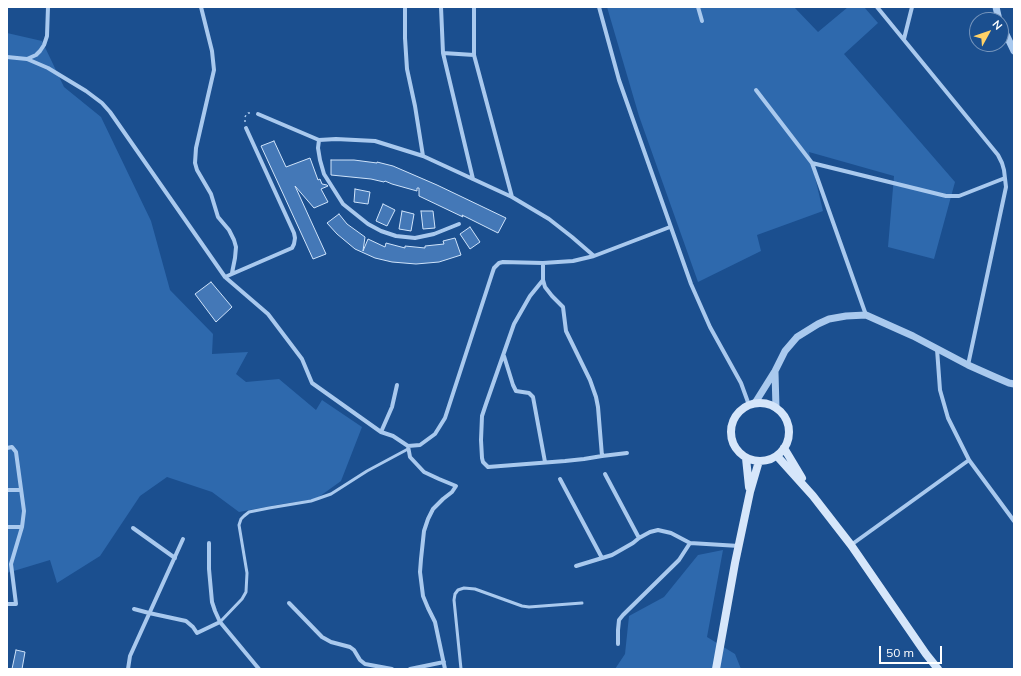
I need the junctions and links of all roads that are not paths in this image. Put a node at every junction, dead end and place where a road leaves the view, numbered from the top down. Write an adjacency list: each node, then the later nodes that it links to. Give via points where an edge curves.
1 (48, 7): 17 (street, via 47,36 44,45 36,55)
2 (202, 7): 31 (street, via 214,70 196,148 195,163 218,217 234,240 236,247)
3 (405, 7): 22 (street, via 407,69)
4 (441, 7): 14 (street)
5 (474, 7): 15 (street)
6 (599, 7): 28 (street, via 619,80)
7 (698, 7): 10 (street)
8 (877, 7): 11 (street)
9 (912, 7): 11 (street)
10 (702, 21)
11 (904, 39): 25 (street, via 998,155)
12 (1009, 41): 13 (street)
13 (1014, 51)
14 (443, 53): 15 (street); 24 (street)
15 (474, 55): 26 (street)
16 (7, 57): 17 (street)
17 (26, 59): 32 (street, via 48,68 102,103)
18 (756, 90): 23 (street)
19 (258, 114): 21 (street)
20 (246, 128): 31 (street, via 295,238 292,248)
21 (319, 140): 22 (street, via 375,141); 27 (street, via 318,148 324,174 343,204 368,224 396,236 415,238)
22 (423, 156): 24 (street)
23 (812, 163): 25 (street, via 946,196 959,196); 34 (street)
24 (474, 178): 26 (street)
25 (1006, 178): 37 (street)
26 (512, 197): 29 (street, via 549,219)
27 (459, 224)
28 (670, 227): 29 (street); 41 (street, via 690,284)
29 (594, 256): 30 (street, via 573,261)
30 (542, 263): 33 (street); 44 (street, via 503,262 494,268 444,418 435,434 420,445)
31 (232, 273): 32 (street)
32 (225, 277): 43 (street, via 268,314 302,359 312,383)
33 (543, 280): 36 (street, via 530,296 514,324); 48 (street, via 545,287 563,307 566,331 593,388 598,407)
34 (866, 315): 35 (street); 38 (street, via 829,319 818,324 797,337 785,351)
35 (937, 349): 37 (street); 51 (street, via 940,390 948,418)
36 (504, 355): 52 (street, via 516,391 529,393 533,397); 52 (street, via 482,416 483,462 488,467)
37 (968, 365): 39 (street)
38 (775, 371): 41 (street); 42 (street)
39 (1014, 384)
40 (397, 385): 43 (street, via 392,407)
41 (752, 404): 42 (main road, via 766,404); 50 (main road, via 740,410 731,427 734,447)
42 (776, 408): 46 (main road, via 787,422 789,431)
43 (381, 432): 44 (street, via 393,436)
44 (408, 447): 79 (lane, via 331,494 311,501 249,512 244,516 239,525 247,573 246,592); 81 (street, via 410,457 424,472 456,486 430,514 424,531 420,572 423,596 435,622)
45 (7, 448): 57 (street, via 12,447 16,452)
46 (784, 448): 49 (main road); 59 (main road)
47 (627, 453): 48 (street)
48 (602, 456): 52 (street)
49 (777, 456): 53 (main road); 59 (main road)
50 (746, 458): 53 (main road); 58 (main road)
51 (969, 460): 60 (street); 68 (street)
52 (545, 462)
53 (759, 462): 58 (main road)
54 (605, 474): 64 (street)
55 (560, 479): 71 (street)
56 (7, 490): 57 (street)
57 (21, 490): 62 (street, via 24,511)
58 (750, 492): 69 (main road)
59 (813, 496): 68 (main road)
60 (1014, 521)
61 (7, 527): 62 (street)
62 (22, 527): 72 (street)
63 (133, 528): 70 (street)
64 (639, 538): 67 (street, via 658,530 670,533); 71 (street, via 616,553)
65 (183, 539): 70 (street)
66 (209, 543): 79 (street, via 212,602)
67 (690, 544): 69 (street); 80 (street, via 679,560 619,620)
68 (851, 545): 89 (main road)
69 (739, 546): 88 (main road)
70 (175, 558): 78 (street)
71 (602, 558): 73 (street)
72 (9, 564): 76 (street, via 16,604)
73 (576, 566)
74 (289, 603): 84 (street, via 322,637 330,642 350,647 365,664)
75 (582, 603): 87 (lane, via 529,607 475,589 458,590 454,600)
76 (7, 604)
77 (134, 609): 78 (street)
78 (149, 613): 79 (street, via 186,621 197,633); 82 (street, via 130,656)
79 (220, 622): 83 (street)
80 (618, 644)
81 (444, 662): 85 (street); 86 (street)
82 (128, 669)
83 (259, 669)
84 (392, 669)
85 (410, 669)
86 (445, 669)
87 (461, 669)
88 (716, 669)
89 (938, 669)

